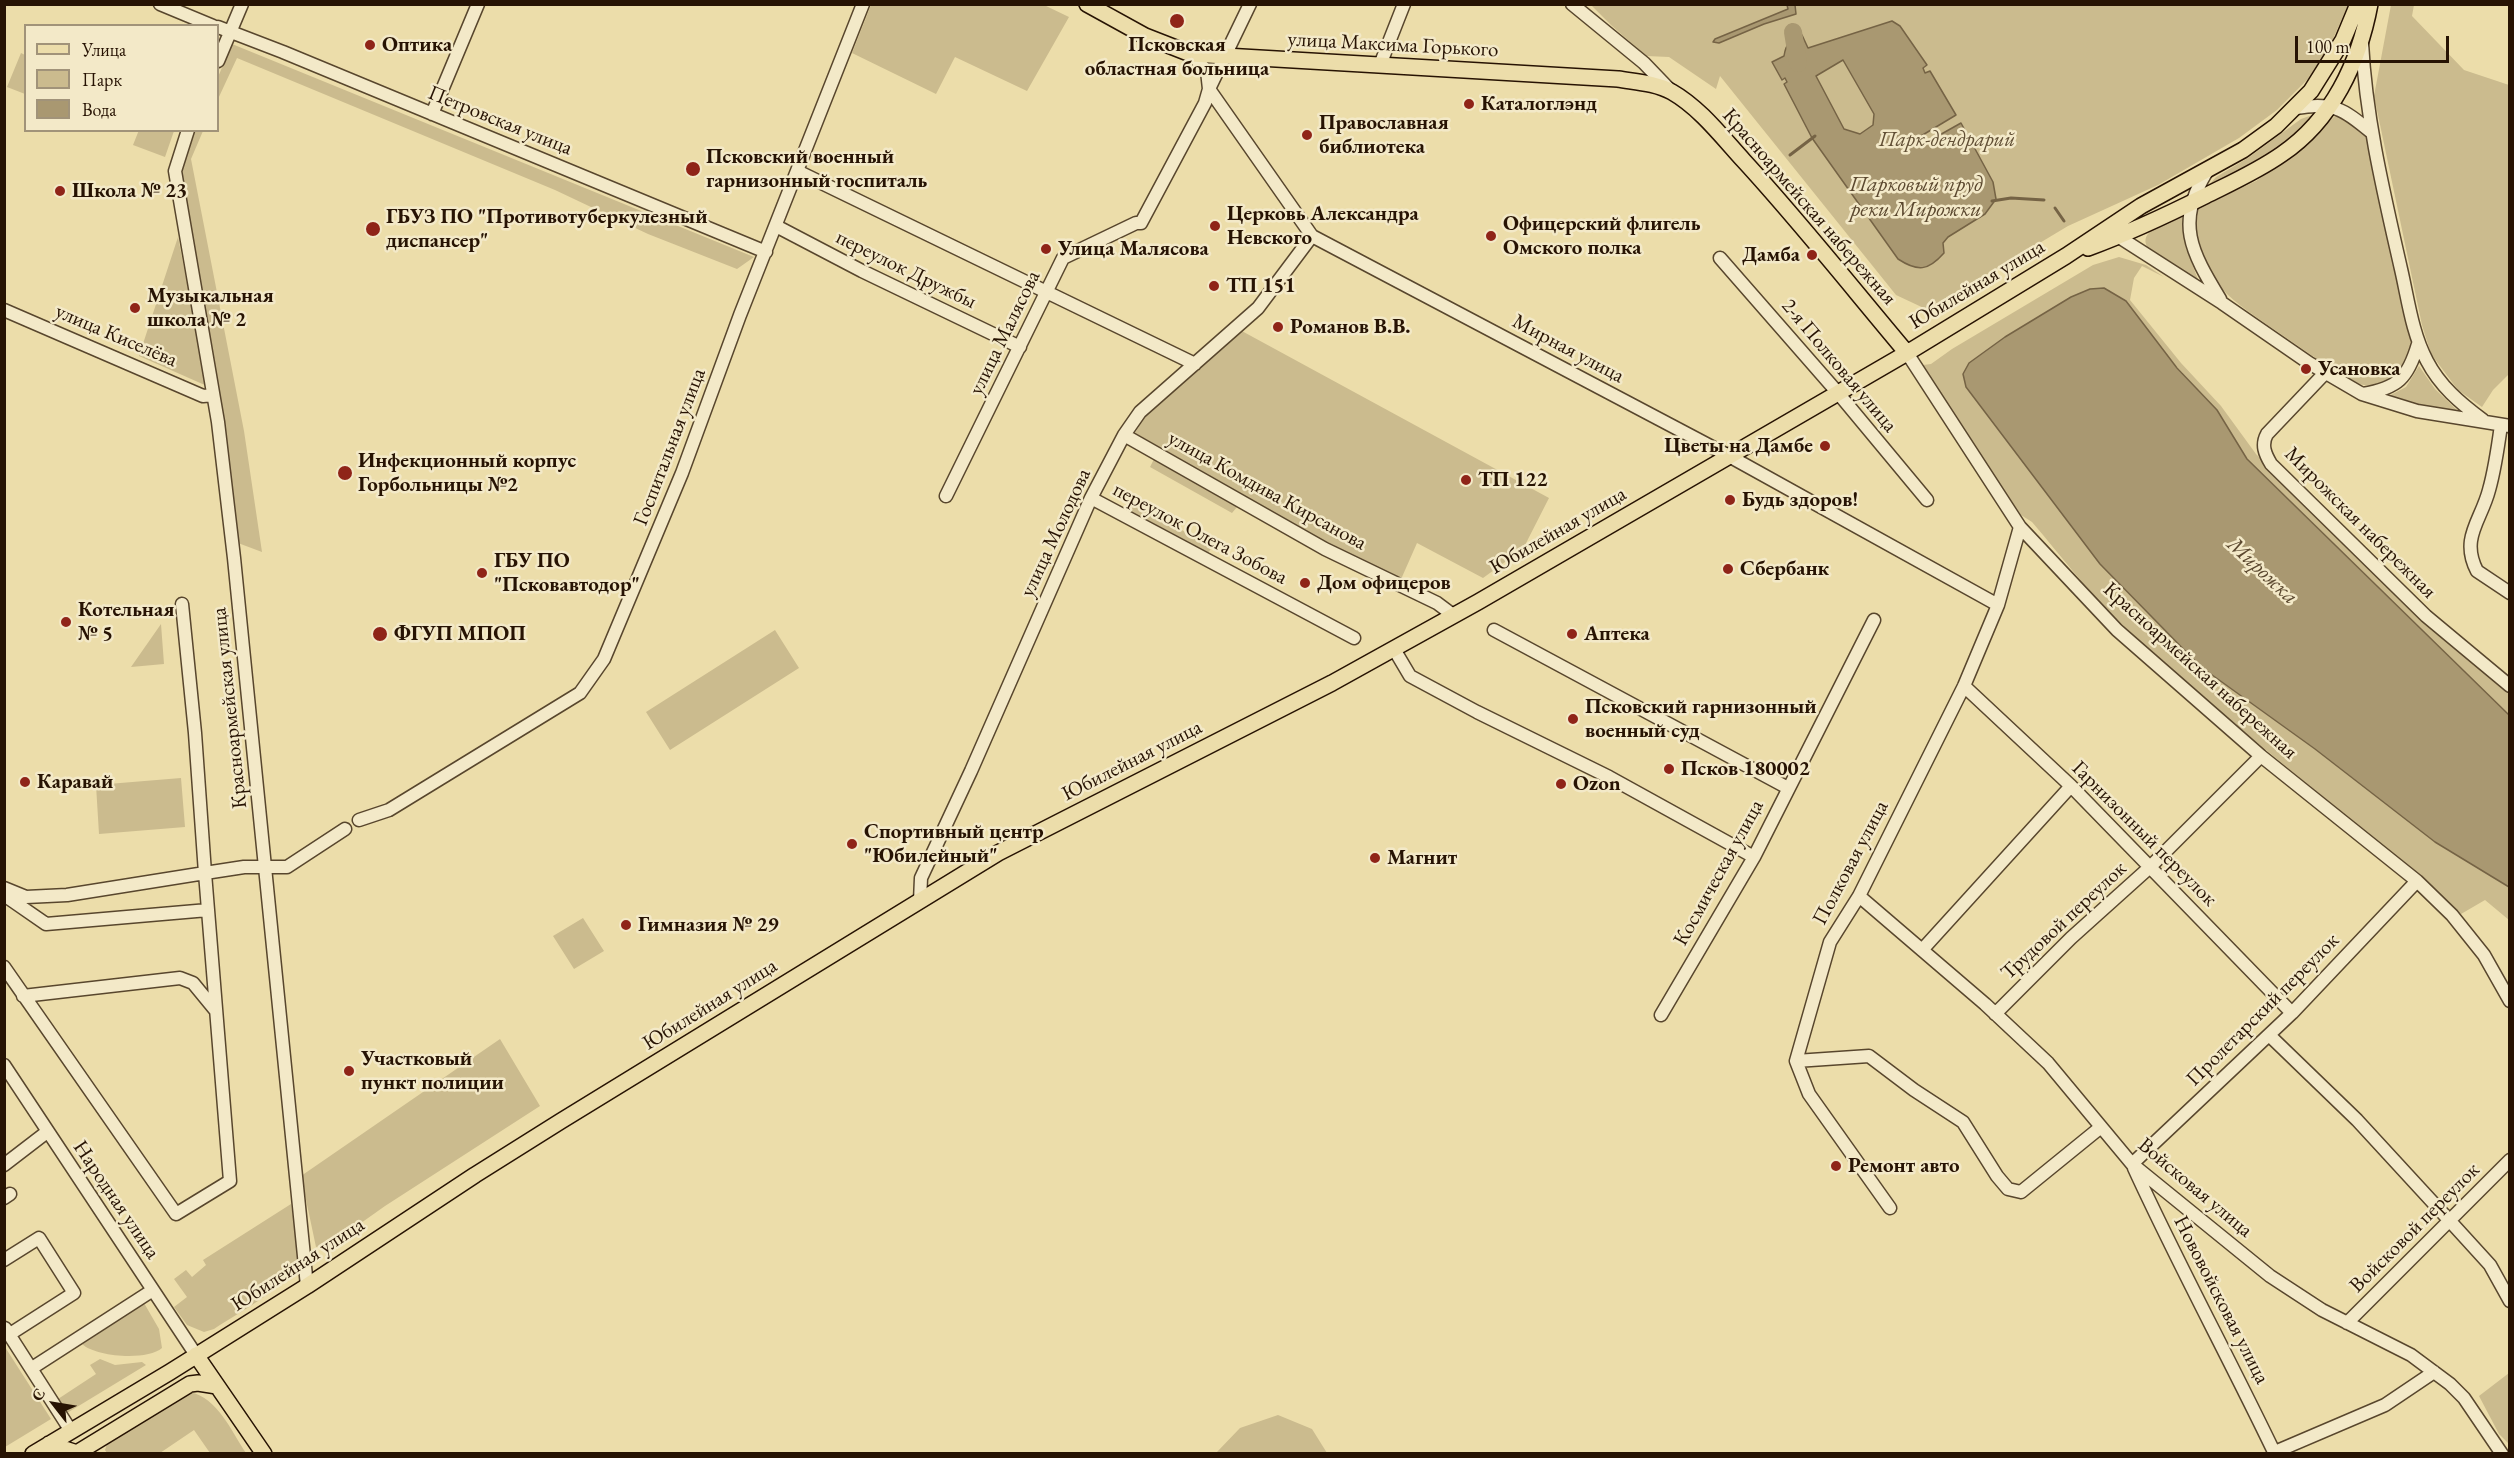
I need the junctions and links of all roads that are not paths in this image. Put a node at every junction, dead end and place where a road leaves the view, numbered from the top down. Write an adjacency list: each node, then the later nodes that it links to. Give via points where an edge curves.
1 (160, 4): 11 (street)
2 (242, 4): 13 (street)
3 (478, 4): 23 (street)
4 (863, 4): 26 (street, Госпитальная улица)
5 (1087, 4): 15 (main road, улица Максима Горького, via 1144,36)
6 (1250, 4): 16 (street, улица Малясова)
7 (1404, 4): 18 (street)
8 (1572, 4): 20 (street, Красноармейская набережная, via 1644,63)
9 (2358, 4): 22 (main road, Юбилейная улица, via 2335,56)
10 (2370, 4): 14 (main road, Юбилейная улица)
11 (208, 24)
12 (219, 27): 13 (street, Петровская улица)
13 (230, 32): 17 (street); 23 (street, Петровская улица)
14 (2361, 42): 21 (main road, Юбилейная улица, via 2352,68); 25 (street)
15 (1191, 54): 16 (main road, улица Максима Горького); 19 (street, Мирная улица, via 1207,71)
16 (1225, 57): 18 (main road, улица Максима Горького); 19 (street, улица Малясова)
17 (219, 59)
18 (1380, 65): 20 (main road, улица Максима Горького, via 1618,79)
19 (1209, 89): 30 (street, Мирная улица); 35 (street, улица Малясова, via 1205,104 1141,224 1063,258)
20 (1670, 90): 40 (main road, Красноармейская набережная, via 1692,106 1782,202)
21 (2331, 105): 22 (street); 25 (street); 28 (main road, Юбилейная улица, via 2303,138 2283,154)
22 (2296, 108): 27 (main road, Юбилейная улица, via 2243,150)
23 (432, 114): 32 (street, Петровская улица)
24 (187, 132): 45 (street, Красноармейская улица, via 175,171)
25 (2371, 132): 38 (street)
26 (797, 171): 29 (street, Госпитальная улица); 35 (street, переулок Дружбы)
27 (2207, 171): 28 (street); 33 (main road, Юбилейная улица, via 2141,206)
28 (2191, 203): 31 (main road, Юбилейная улица); 36 (street, via 2193,249)
29 (776, 226): 32 (street, Госпитальная улица); 39 (street, переулок Дружбы)
30 (1312, 236): 41 (street, улица Молодова, via 1258,308); 49 (street, Мирная улица)
31 (2119, 237): 33 (main road, Юбилейная улица); 36 (street)
32 (766, 252): 67 (street, Госпитальная улица, via 623,616 604,659 580,693 389,810)
33 (2066, 256): 40 (main road, Юбилейная улица)
34 (1720, 258): 43 (street, 2-я Полковая улица)
35 (1048, 291): 39 (street, улица Малясова); 41 (street, переулок Дружбы)
36 (2222, 303): 42 (street)
37 (4, 310): 45 (street, улица Киселёва, via 203,396)
38 (2418, 344): 44 (street, via 2406,375 2393,386); 46 (street, via 2448,391)
39 (1020, 347): 50 (street, улица Малясова)
40 (1907, 353): 43 (main road, Юбилейная улица); 53 (street, Красноармейская набережная)
41 (1195, 364): 48 (street, улица Молодова, via 1140,412)
42 (2325, 373): 44 (street); 63 (street, Мирожская набережная, via 2266,434 2266,456 2426,616)
43 (1838, 393): 49 (main road, Юбилейная улица); 52 (street, 2-я Полковая улица)
44 (2362, 394): 46 (street, via 2417,411)
45 (213, 395): 70 (street, Красноармейская улица, via 233,548)
46 (2486, 423): 47 (street)
47 (2505, 426): 54 (street, via 2470,542 2477,571)
48 (1125, 435): 51 (street, улица Молодова); 57 (street, улица Комдива Кирсанова, via 1325,549 1437,603)
49 (1729, 456): 56 (street, Мирная улица); 57 (main road, Юбилейная улица)
50 (946, 496)
51 (1091, 498): 60 (street, переулок Олега Зобова); 77 (street, улица Молодова, via 921,878)
52 (1927, 500)
53 (2020, 527): 56 (street, Полковая улица); 64 (street, Красноармейская набережная, via 2117,630)
54 (2510, 593)
55 (182, 604): 72 (street)
56 (1998, 605): 62 (street, Полковая улица)
57 (1453, 615): 61 (main road, Юбилейная улица)
58 (1874, 620): 66 (street, Космическая улица)
59 (1494, 630): 66 (street)
60 (1354, 638)
61 (1394, 649): 69 (street, via 1410,676 1609,777); 77 (main road, Юбилейная улица, via 998,853)
62 (1964, 686): 65 (street, Гарнизонный переулок); 76 (street, Полковая улица)
63 (2510, 686)
64 (2261, 756): 71 (street, Трудовой переулок); 73 (street, Красноармейская набережная)
65 (2071, 786): 71 (street, Гарнизонный переулок); 79 (street)
66 (1788, 788): 69 (street, Космическая улица)
67 (359, 820)
68 (345, 829): 70 (street, via 287,867)
69 (1754, 857): 86 (street, Космическая улица)
70 (265, 867): 72 (street); 98 (street, Красноармейская улица)
71 (2150, 867): 84 (street, Гарнизонный переулок); 85 (street, Трудовой переулок)
72 (205, 873): 74 (street, via 67,895 26,897); 78 (street)
73 (2417, 881): 82 (street, Красноармейская набережная, via 2452,915 2484,955); 84 (street, Пролетарский переулок)
74 (4, 888)
75 (4, 895): 78 (street, via 46,924)
76 (1858, 896): 79 (street, Войсковая улица); 88 (street, Полковая улица, via 1830,942)
77 (920, 901): 98 (main road, Юбилейная улица, via 475,1175)
78 (208, 910): 83 (street)
79 (1922, 950): 85 (street, Войсковая улица)
80 (4, 967): 81 (street)
81 (24, 996): 83 (street, via 180,978 193,983); 83 (street, via 176,1214 230,1181)
82 (2510, 1001)
83 (216, 1011)
84 (2292, 1013): 87 (street, Пролетарский переулок)
85 (1995, 1014): 90 (street, Войсковая улица, via 2048,1064)
86 (1661, 1015)
87 (2269, 1035): 93 (street, Пролетарский переулок); 96 (street, via 2357,1120)
88 (1796, 1061): 90 (street, via 1869,1056 1963,1122 2008,1190 2021,1192); 95 (street, via 1809,1094)
89 (4, 1065): 91 (street, Народная улица)
90 (2101, 1127): 93 (street, Войсковая улица)
91 (47, 1132): 94 (street); 99 (street, Народная улица)
92 (2510, 1160): 96 (street, Войсковой переулок)
93 (2132, 1164): 101 (street, Войсковая улица, via 2270,1276); 110 (street, Нововойсковая улица)
94 (4, 1165)
95 (1890, 1208)
96 (2450, 1220): 100 (street, via 2490,1265); 101 (street, Войсковой переулок)
97 (4, 1260): 102 (street, via 39,1238 74,1293)
98 (307, 1286): 103 (main road, Юбилейная улица)
99 (153, 1290): 103 (street, Народная улица); 104 (street)
100 (2510, 1302)
101 (2347, 1323): 105 (street, Войсковая улица, via 2411,1355)
102 (7, 1331): 104 (street)
103 (196, 1355): 106 (main road); 107 (main road, Юбилейная улица)
104 (32, 1368): 107 (street)
105 (2434, 1372): 110 (street, via 2385,1405); 113 (street, Войсковая улица, via 2464,1398)
106 (217, 1386): 109 (main road, via 190,1384); 112 (main road)
107 (71, 1431): 108 (main road, Юбилейная улица)
108 (49, 1444): 109 (main road); 111 (main road, Юбилейная улица)
109 (77, 1452)
110 (2275, 1453)
111 (33, 1454)
112 (264, 1454)
113 (2502, 1454)

